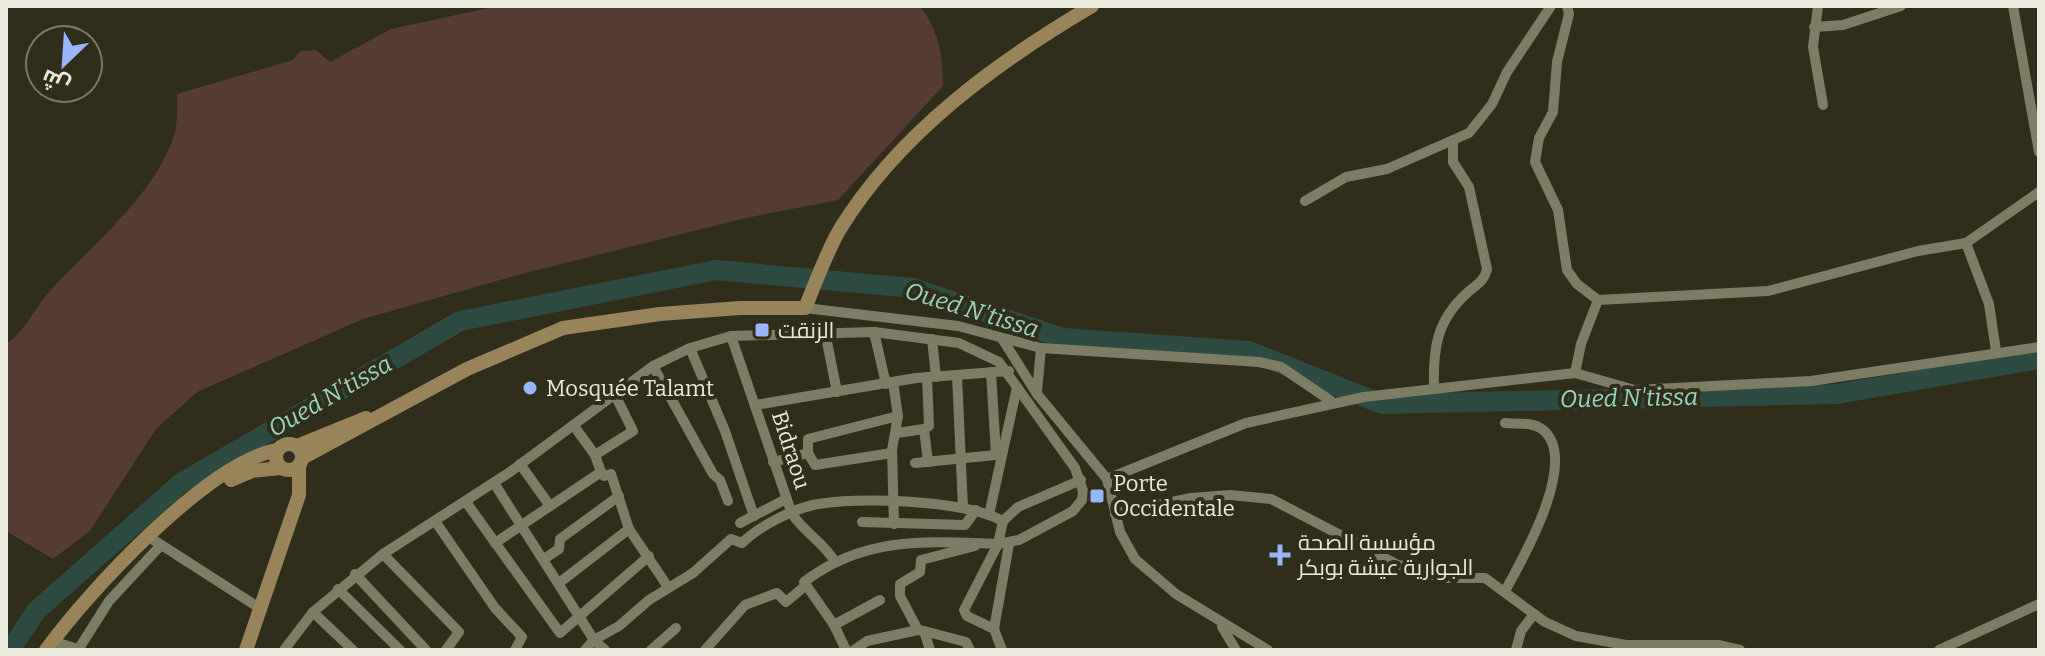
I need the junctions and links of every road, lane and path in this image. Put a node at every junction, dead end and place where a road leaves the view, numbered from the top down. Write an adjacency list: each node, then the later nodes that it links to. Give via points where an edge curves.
1 (1092, 6): 15 (main road, via 965,91 882,175 840,229)
2 (1551, 6): 9 (street, via 1492,104 1469,133)
3 (1567, 6): 14 (street, via 1553,112 1539,138 1535,162 1558,210 1567,270)
4 (1818, 6): 7 (street)
5 (1901, 6): 7 (street, via 1843,25)
6 (2013, 6): 10 (street)
7 (1814, 27): 8 (street)
8 (1823, 105)
9 (1453, 143): 12 (street, via 1374,173 1346,177); 33 (street, via 1453,162 1469,187 1487,269 1483,281 1464,296 1437,332)
10 (2039, 152)
11 (2039, 192): 13 (street)
12 (1305, 201)
13 (1966, 243): 14 (street, via 1768,291); 24 (street, via 1989,304)
14 (1598, 300): 28 (street)
15 (805, 308): 20 (street, via 958,326); 48 (main road, via 740,308 576,324 467,369 367,426)
16 (825, 332): 17 (street); 18 (street); 34 (street)
17 (874, 332): 19 (street); 31 (street)
18 (731, 336): 22 (street); 38 (street, Bidraou)
19 (932, 339): 26 (street, via 978,350); 30 (street)
20 (1002, 339): 23 (street); 36 (street)
21 (2039, 347): 24 (street)
22 (690, 348): 25 (street); 72 (street)
23 (1041, 348): 36 (street); 37 (street, via 1259,362 1289,371)
24 (1996, 351): 28 (street, via 1839,378 1684,389 1624,388)
25 (653, 366): 35 (street); 62 (street)
26 (1009, 371): 27 (street); 32 (street)
27 (991, 372): 29 (street); 49 (street, via 996,455)
28 (1575, 373): 33 (street)
29 (957, 375): 30 (street); 49 (street)
30 (931, 377): 31 (street); 42 (street, via 930,425)
31 (890, 383): 34 (street); 39 (street)
32 (1017, 387): 57 (street); 71 (street)
33 (1434, 388): 37 (street)
34 (837, 392): 38 (street)
35 (614, 393): 41 (street); 47 (street, via 633,431)
36 (1037, 394): 56 (street)
37 (1331, 401): 56 (street, via 1246,423)
38 (755, 405): 50 (street, Bidraou)
39 (898, 416): 43 (street); 45 (street, via 810,437)
40 (1505, 423): 93 (street, via 1544,430 1554,461 1541,518)
41 (574, 426): 47 (street); 53 (street)
42 (924, 429): 43 (street); 51 (street)
43 (897, 433): 46 (street)
44 (277, 450): 48 (main road, via 284,444); 54 (main road); 59 (main road, via 232,470)
45 (808, 453): 46 (street, via 816,465); 50 (street)
46 (892, 453): 64 (street)
47 (595, 455): 55 (street)
48 (299, 456): 54 (main road); 67 (main road, via 301,482)
49 (961, 458): 51 (street); 66 (street)
50 (773, 462): 61 (street, Bidraou)
51 (928, 462): 52 (street)
52 (915, 463)
53 (520, 464): 58 (street); 65 (street)
54 (282, 469): 59 (main road, via 252,471); 67 (main road)
55 (601, 472): 60 (street, via 613,475); 65 (street)
56 (1107, 479): 70 (street)
57 (1081, 480): 74 (street, via 1018,507); 83 (street, via 1082,500 1073,511)
58 (494, 483): 63 (street); 77 (street)
59 (201, 492): 80 (main road)
60 (619, 496): 79 (street); 86 (street, via 560,539 559,549)
61 (786, 499): 69 (street, Bidraou); 72 (street)
62 (728, 501)
63 (466, 502): 73 (street); 81 (street)
64 (895, 502): 66 (street); 69 (street, via 821,504); 78 (street)
65 (550, 506): 77 (street)
66 (963, 508): 68 (street)
67 (294, 509): 96 (main road)
68 (976, 510): 71 (street); 78 (street, via 965,525)
69 (792, 514): 87 (street, Bidraou); 91 (street, via 742,543 731,539 693,573)
70 (1115, 514): 93 (street, via 1191,498 1271,499 1396,564 1443,578 1485,578); 100 (street, via 1135,559)
71 (989, 515): 74 (street)
72 (754, 516): 76 (street)
73 (435, 521): 84 (street); 114 (street, via 495,608 522,637)
74 (1003, 521): 83 (street)
75 (862, 522): 78 (street)
76 (740, 523)
77 (522, 524): 81 (street); 86 (street)
78 (894, 524)
79 (629, 529): 85 (street); 89 (street)
80 (155, 541): 96 (street); 106 (main road); 107 (street)
81 (495, 543): 99 (street, via 558,633)
82 (978, 543): 83 (street); 87 (street, via 880,546); 104 (street, via 921,560 920,572 901,581 900,596)
83 (1003, 544): 103 (street); 103 (street, via 964,610)
84 (383, 554): 88 (street); 113 (street, via 459,632)
85 (649, 556): 91 (street); 99 (street)
86 (544, 559): 89 (street)
87 (835, 562): 90 (street)
88 (355, 574): 92 (street); 112 (street)
89 (559, 583): 99 (street)
90 (805, 586): 101 (street); 118 (street, via 786,602 777,593 745,605)
91 (668, 587): 105 (street)
92 (338, 589): 97 (street); 111 (street)
93 (1505, 591): 98 (street)
94 (880, 600): 101 (street)
95 (2039, 604): 128 (street)
96 (258, 607): 108 (main road)
97 (313, 612): 109 (street); 110 (street)
98 (1534, 614): 126 (street, via 1521,631); 127 (street, via 1559,630 1591,640)
99 (580, 616): 105 (street)
100 (1218, 622): 124 (street); 125 (street)
101 (834, 625): 119 (street)
102 (676, 628): 117 (street)
103 (994, 629): 123 (street)
104 (921, 630): 120 (street, via 867,641); 121 (street); 122 (street, via 966,642)
105 (594, 640): 115 (street); 116 (street)
106 (49, 646): 107 (street)
107 (79, 650)
108 (246, 650)
109 (284, 650)
110 (353, 650)
111 (400, 650)
112 (426, 650)
113 (446, 650)
114 (515, 650)
115 (585, 650)
116 (605, 650)
117 (651, 650)
118 (705, 650)
119 (846, 650)
120 (854, 650)
121 (930, 650)
122 (970, 650)
123 (1002, 650)
124 (1236, 650)
125 (1268, 650)
126 (1516, 650)
127 (1740, 650)
128 (1939, 650)

